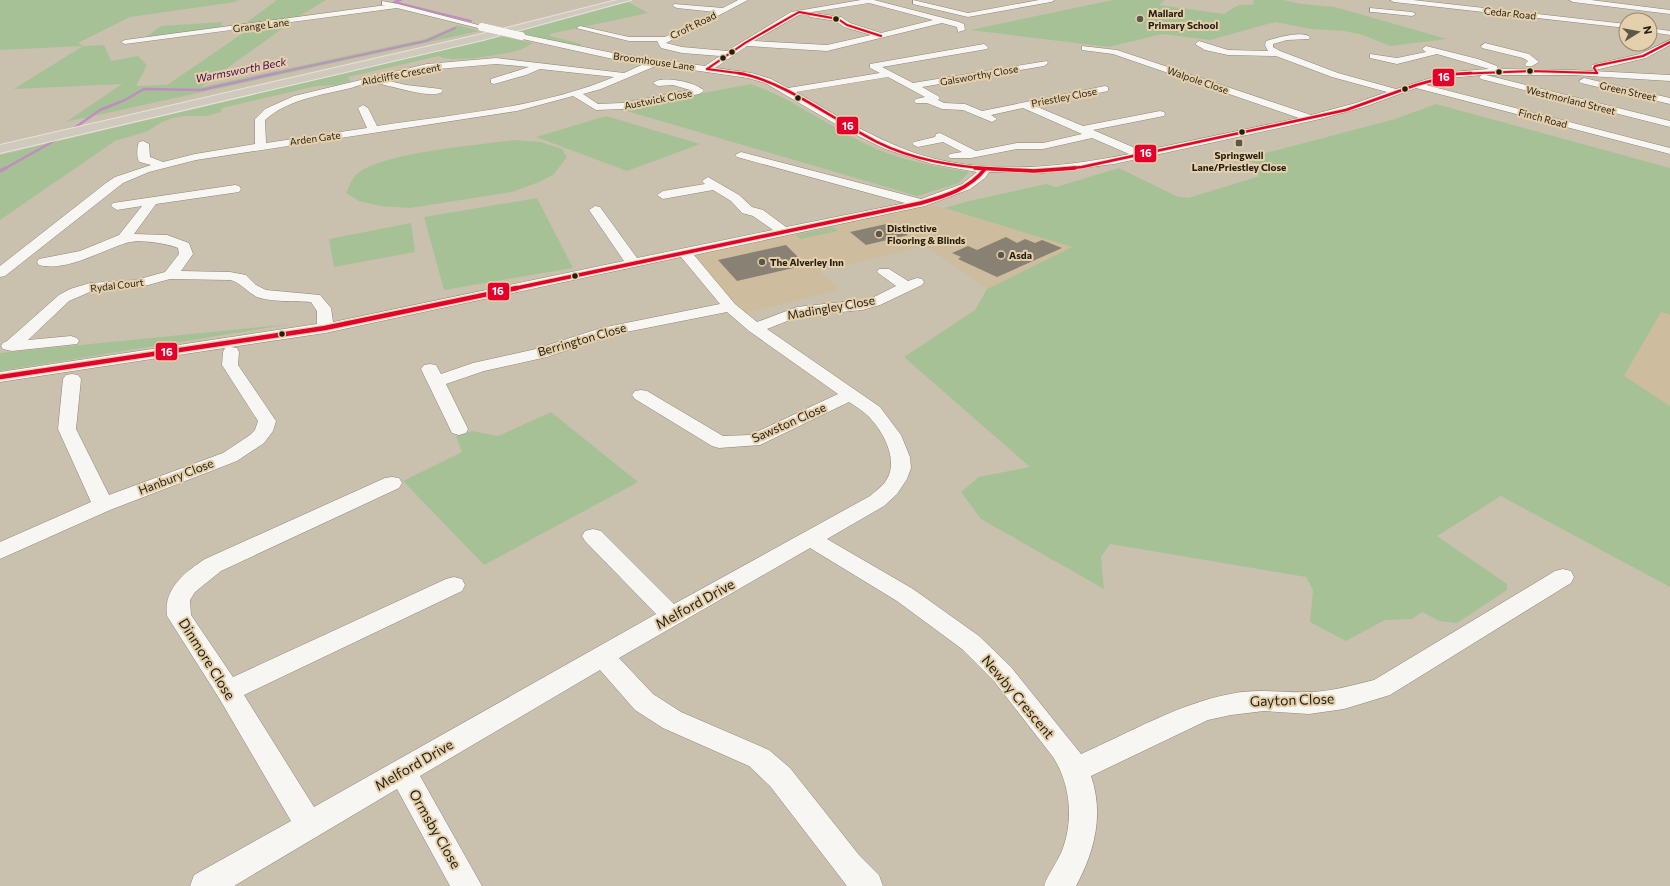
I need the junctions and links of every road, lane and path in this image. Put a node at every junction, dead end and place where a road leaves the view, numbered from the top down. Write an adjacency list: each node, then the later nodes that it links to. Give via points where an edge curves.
1 (613, 0): 80 (highway, via 476,35)
2 (627, 0): 80 (highway, via 483,38)
3 (744, 0): 17 (street, Croft Road)
4 (867, 0): 16 (street); 22 (street)
5 (925, 0): 11 (street)
6 (1051, 0): 19 (street)
7 (1398, 0): 10 (street, Cedar Road); 23 (street)
8 (1573, 0): 21 (street)
9 (376, 1): 13 (street)
10 (1417, 1): 20 (street, Cedar Road)
11 (916, 2): 16 (street); 19 (street, via 964,15)
12 (1500, 4): 20 (street)
13 (398, 6): 35 (street, Grange Lane); 49 (street, Broomhouse Lane, bridge, via 574,49)
14 (677, 6): 17 (street)
15 (972, 6): 19 (street)
16 (891, 7): 26 (street)
17 (723, 10): 34 (street, Croft Road)
18 (1373, 10): 23 (street)
19 (992, 11)
20 (1492, 11): 21 (street, Cedar Road)
21 (1585, 11): 24 (street); 27 (street, Cedar Road)
22 (799, 12): 32 (street, via 838,19 847,26); 37 (street)
23 (1397, 12): 25 (street)
24 (1670, 12)
25 (1420, 15)
26 (940, 21): 29 (street, via 961,26); 32 (street)
27 (1618, 23)
28 (580, 28): 34 (street, via 629,40)
29 (961, 30)
30 (1658, 31): 31 (street)
31 (1670, 33)
32 (881, 36): 37 (street, via 820,49)
33 (1306, 37): 45 (street, via 1268,43 1270,49)
34 (664, 40): 46 (street, Croft Road, via 661,44 673,49)
35 (125, 42)
36 (1670, 42): 57 (street, via 1643,56 1596,66 1594,68)
37 (744, 43): 46 (street)
38 (1199, 44): 45 (street, via 1227,54)
39 (1485, 46): 43 (street)
40 (984, 47): 58 (street, Galsworthy Close, via 873,66)
41 (1085, 48): 76 (street, Walpole Close, via 1114,52)
42 (1426, 49): 44 (street)
43 (1503, 51): 48 (street); 51 (street, via 1526,56 1535,62)
44 (1436, 52): 47 (street, via 1397,61); 48 (street)
45 (1277, 53): 69 (street, via 1339,76)
46 (728, 54): 53 (street)
47 (1373, 56)
48 (1466, 58): 55 (street)
49 (656, 62): 53 (street, Broomhouse Lane); 59 (street, Arden Gate)
50 (1044, 63): 65 (street, Galsworthy Close)
51 (1529, 64)
52 (541, 66): 59 (street, Aldcliffe Crescent); 61 (street, Aldcliffe Crescent, via 496,61 461,63 427,67); 62 (street, via 523,74)
53 (707, 68): 68 (street, Broomhouse Lane, via 759,78)
54 (1472, 72): 55 (street, Broomhouse Lane); 64 (street, Broomhouse Lane); 78 (street, Westmorland Street, via 1499,82)
55 (1505, 72): 56 (street, Broomhouse Lane)
56 (1565, 72): 57 (street, Broomhouse Lane); 71 (street, Green Street, via 1590,83)
57 (1597, 73): 60 (street, Broomhouse Lane)
58 (887, 75): 65 (street, Galsworthy Close); 68 (street)
59 (625, 76): 70 (street, Arden Gate)
60 (1670, 78)
61 (372, 79): 67 (street, via 406,88); 88 (street, Aldcliffe Crescent, via 297,98 269,111 259,122)
62 (494, 81)
63 (658, 83): 70 (street, Austwick Close, via 673,82 699,91 622,106 596,107)
64 (1416, 85): 69 (street, Broomhouse Lane); 90 (street, Finch Road)
65 (913, 86): 74 (street, Galsworthy Close, via 935,98 923,100 942,106 965,107)
66 (1105, 89): 72 (street, Priestley Close)
67 (438, 91)
68 (787, 91): 96 (street, Broomhouse Lane, via 888,147 931,161)
69 (1398, 92): 76 (street, Broomhouse Lane, via 1346,110)
70 (576, 94): 81 (street, Arden Gate, via 506,110)
71 (1670, 101)
72 (1024, 105): 74 (street, Priestley Close); 79 (street, Priestley Close)
73 (363, 108): 81 (street)
74 (980, 114): 77 (street)
75 (1160, 114): 79 (street)
76 (1309, 118): 93 (street, Broomhouse Lane)
77 (997, 121)
78 (1670, 124)
79 (1084, 129): 82 (street, Priestley Close)
80 (71, 130): 84 (highway); 89 (highway)
81 (374, 130): 88 (street, Arden Gate)
82 (1094, 134): 87 (street, via 1043,146); 93 (street, Priestley Close)
83 (1007, 137): 87 (street)
84 (0, 144)
85 (143, 144): 95 (street, via 144,159)
86 (918, 144): 91 (street, via 942,137)
87 (1023, 145): 91 (street)
88 (261, 146): 95 (street, Arden Gate)
89 (0, 149)
90 (1670, 151)
91 (975, 154): 94 (street)
92 (741, 155): 102 (street)
93 (1141, 155): 96 (street, Broomhouse Lane, via 1062,169)
94 (954, 156)
95 (162, 165): 111 (street, Arden Gate, via 132,174 110,186)
96 (985, 169): 102 (street, via 982,175 962,188)
97 (208, 178): 99 (street)
98 (235, 189): 99 (street)
99 (207, 193): 101 (street)
100 (663, 195): 105 (street, via 711,183 735,198 747,210 758,213)
101 (151, 201): 103 (street); 106 (street, via 148,211 131,227)
102 (921, 203): 105 (street)
103 (117, 206)
104 (595, 210): 109 (street)
105 (784, 232): 107 (street)
106 (125, 238): 108 (street, via 74,259); 112 (street, via 167,239 184,246 186,254)
107 (685, 253): 109 (street); 113 (street, Melford Drive)
108 (44, 262)
109 (633, 264): 114 (street)
110 (884, 272): 115 (street, Madingley Close, via 912,284 875,302 797,312)
111 (0, 273)
112 (170, 275): 114 (street, Rydal Court, via 230,276 241,278 251,288 263,294 315,298 322,302 325,308); 117 (street, Rydal Court, via 137,284 90,287 75,292 64,298)
113 (730, 307): 115 (street, Melford Drive); 123 (street, Berrington Close, via 607,331 479,368 433,375)
114 (325, 328): 119 (street)
115 (754, 328): 121 (street, Melford Drive)
116 (71, 341): 117 (street, Rydal Court)
117 (6, 346)
118 (231, 352): 125 (street, Hanbury Close, via 230,365 267,420 264,430 257,439 230,457)
119 (0, 377)
120 (72, 379): 125 (street, via 67,429)
121 (852, 394): 122 (street, Sawston Close, via 753,441 719,442); 127 (street, Melford Drive, via 874,411 890,431 900,452 902,465 899,476 890,492)
122 (641, 395)
123 (459, 429)
124 (392, 483): 133 (street, Dinmore Close, via 213,565 194,579 182,593 176,607 179,616)
125 (103, 505): 128 (street, Hanbury Close)
126 (593, 536): 131 (street)
127 (811, 538): 131 (street, Melford Drive); 134 (street, Newby Crescent, via 934,613 965,637 992,662)
128 (0, 551)
129 (1563, 577): 134 (street, Gayton Close, via 1382,688 1344,698 1309,703 1264,700 1203,711)
130 (454, 585): 133 (street)
131 (672, 616): 132 (street, Melford Drive)
132 (602, 656): 135 (street, Melford Drive); 139 (street, via 644,702 667,716 759,758 780,777 848,865)
133 (228, 691): 136 (street, Dinmore Close)
134 (1075, 770): 140 (street, Newby Crescent, via 1083,800 1083,832 1073,864)
135 (402, 771): 136 (street, Melford Drive); 138 (street, Ormsby Close)
136 (309, 825): 137 (street, Melford Drive)
137 (205, 886)
138 (467, 886)
139 (868, 886)
140 (1059, 886)

